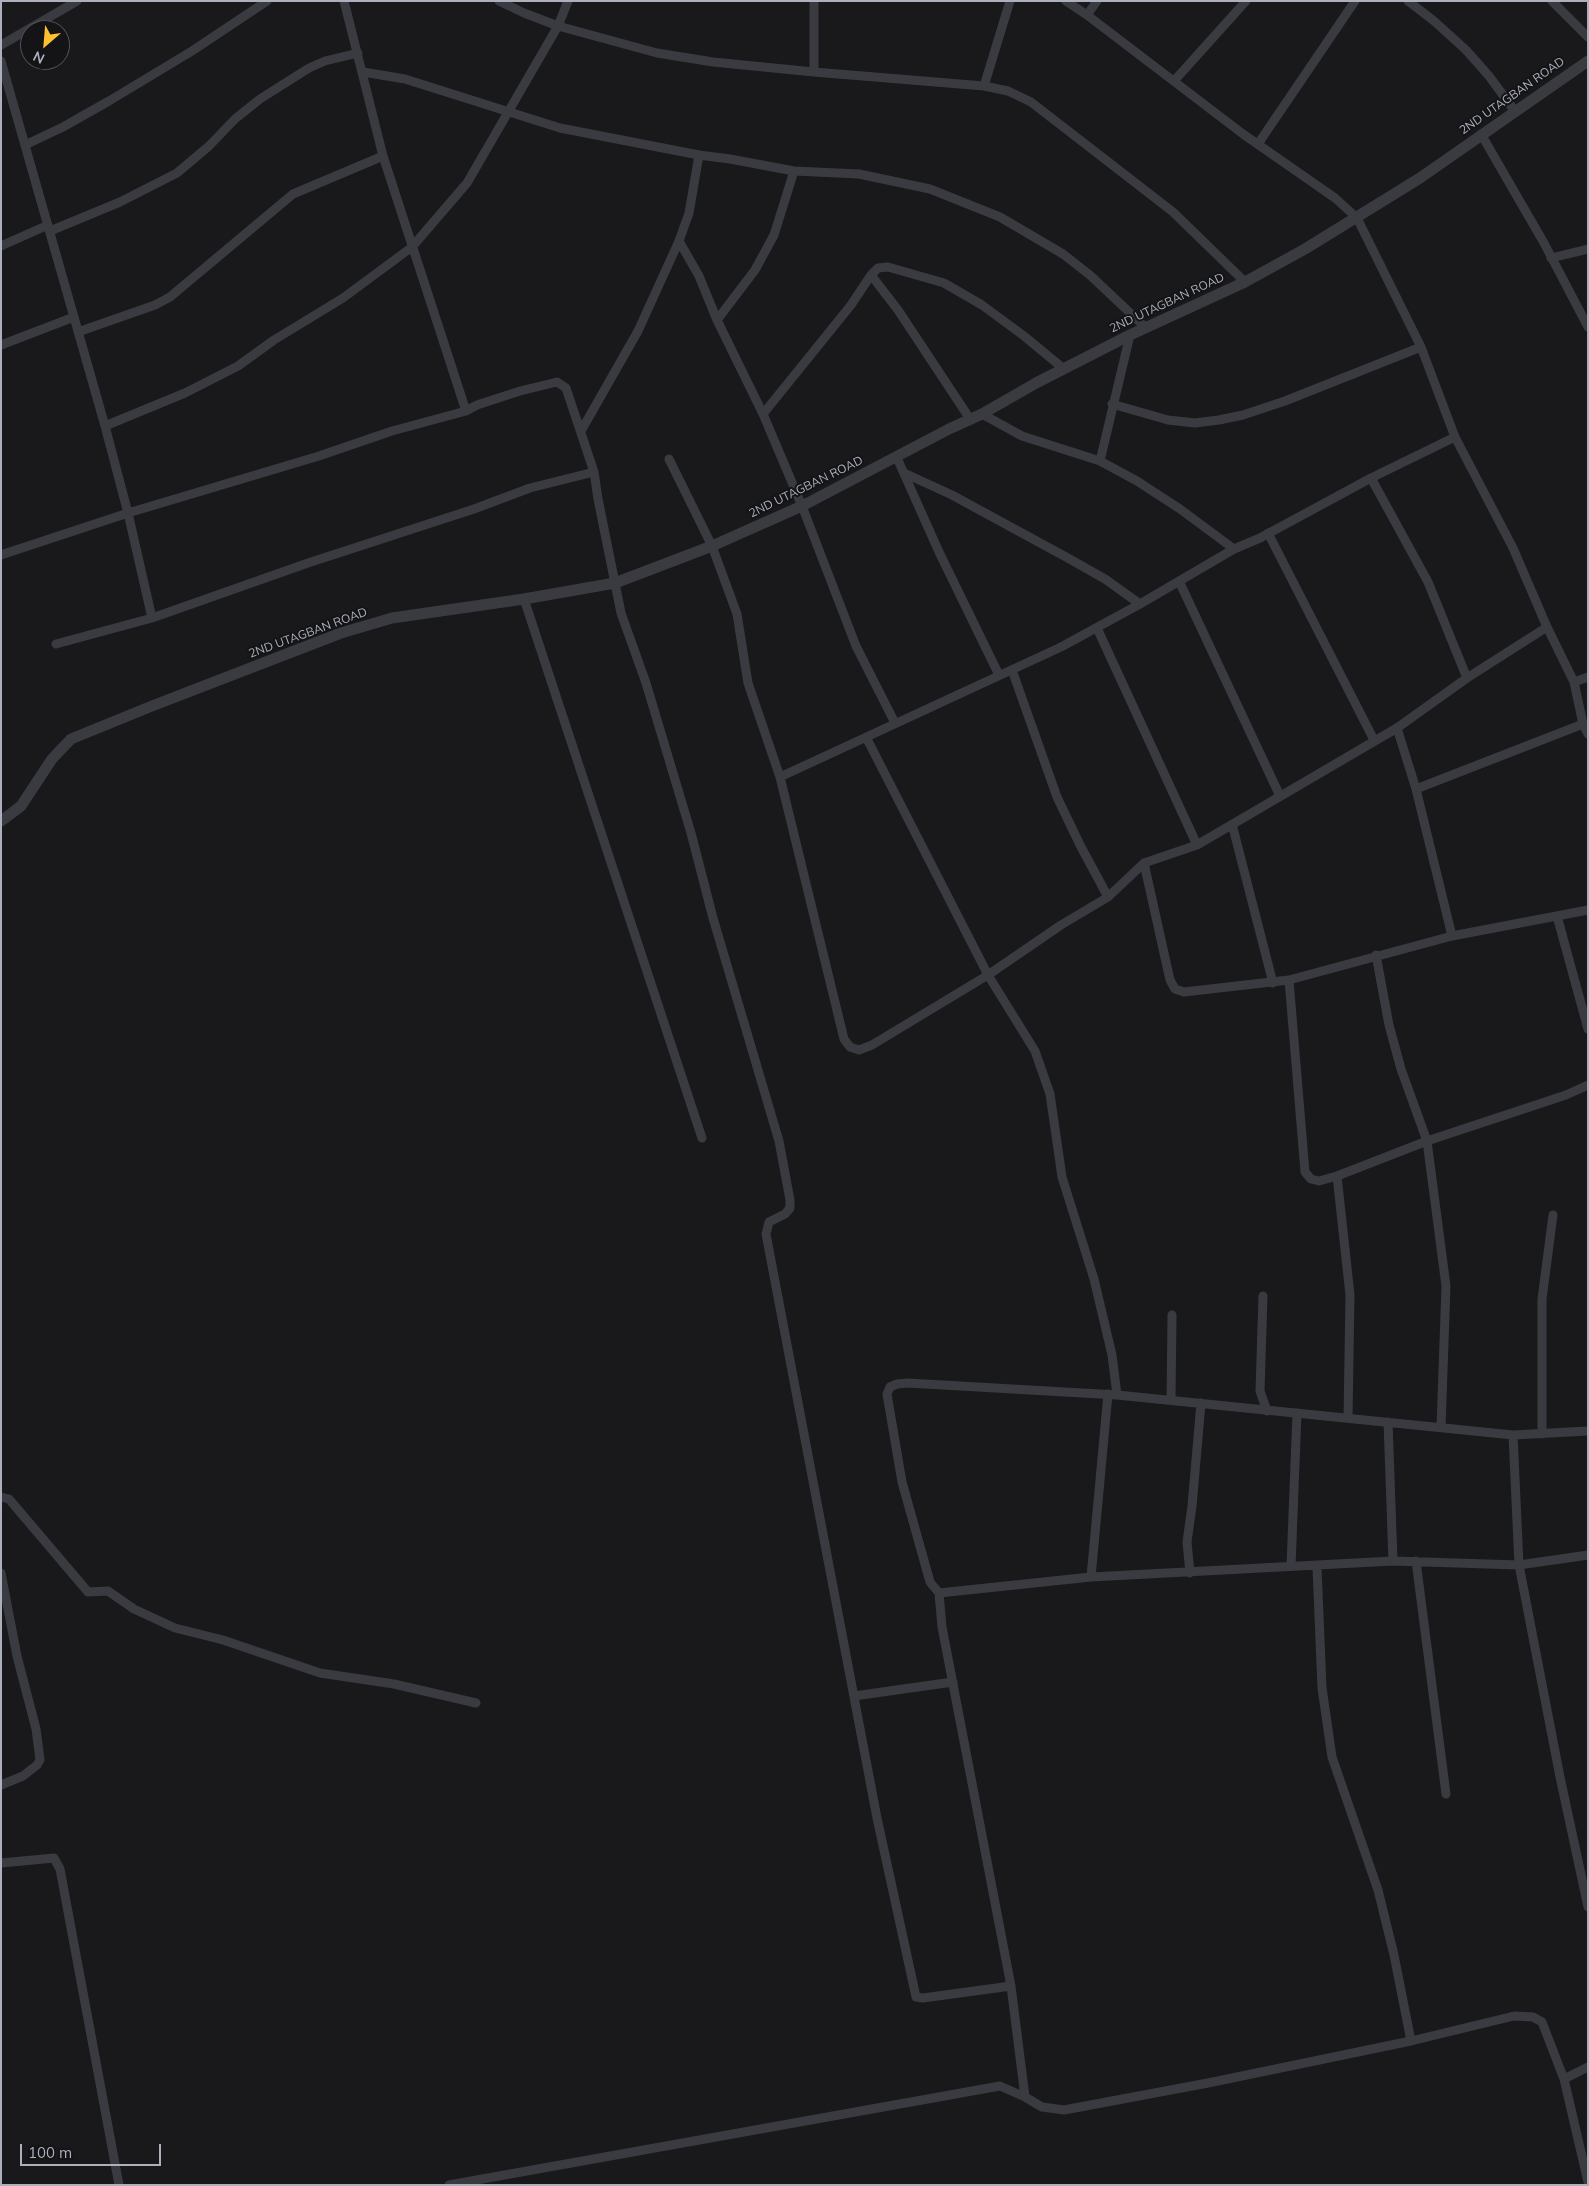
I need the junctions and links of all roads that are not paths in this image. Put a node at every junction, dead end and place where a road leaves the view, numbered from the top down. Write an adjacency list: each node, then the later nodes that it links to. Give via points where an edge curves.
1 (77, 1): 17 (street)
2 (267, 1): 28 (street, via 109,101)
3 (344, 1): 18 (street)
4 (499, 1): 15 (street)
5 (568, 1): 15 (street)
6 (814, 1): 22 (street)
7 (1010, 1): 24 (street)
8 (1066, 1): 14 (street)
9 (1097, 1): 14 (street)
10 (1246, 1): 23 (street)
11 (1355, 1): 29 (street)
12 (1408, 1): 25 (street, via 1466,50)
13 (1552, 1): 16 (street)
14 (1087, 15): 23 (street)
15 (558, 26): 22 (street, via 657,53); 26 (street)
16 (1588, 37)
17 (1, 45)
18 (358, 53): 21 (street); 34 (street, via 324,60 260,98 177,173 120,202)
19 (1, 61): 28 (street)
20 (1588, 61): 25 (street, 2ND UTAGBAN ROAD)
21 (363, 72): 26 (street, via 405,79); 31 (street)
22 (814, 72): 24 (street)
23 (1174, 80): 29 (street)
24 (984, 86): 41 (street, via 1008,91 1031,102 1173,212)
25 (1514, 110): 27 (street, 2ND UTAGBAN ROAD)
26 (507, 112): 30 (street, via 560,128); 37 (street, via 467,183)
27 (1481, 134): 33 (street, 2ND UTAGBAN ROAD); 39 (street)
28 (25, 144): 34 (street)
29 (1258, 144): 33 (street, via 1335,198)
30 (699, 155): 32 (street); 35 (street, via 689,213)
31 (383, 156): 37 (street); 46 (street, via 293,194 170,297)
32 (794, 171): 43 (street, via 774,235 755,270); 45 (street, via 859,174 930,189 1000,217 1063,254)
33 (1357, 218): 41 (street, 2ND UTAGBAN ROAD); 49 (street)
34 (49, 228): 36 (street); 42 (street)
35 (679, 242): 43 (street, via 699,276); 57 (street, via 638,331)
36 (1, 246)
37 (412, 248): 52 (street); 56 (street, via 343,298 238,366 185,393)
38 (1588, 249): 39 (street)
39 (1552, 258): 44 (street)
40 (871, 275): 50 (street, via 878,268 888,266 944,283 982,305); 53 (street, via 851,305); 55 (street)
41 (1245, 282): 45 (street, 2ND UTAGBAN ROAD)
42 (74, 316): 46 (street); 48 (street)
43 (717, 320): 53 (street)
44 (1588, 327)
45 (1146, 328): 47 (street, 2ND UTAGBAN ROAD)
46 (78, 332): 56 (street)
47 (1130, 335): 50 (street, 2ND UTAGBAN ROAD); 51 (street)
48 (1, 345)
49 (1421, 347): 51 (street, via 1285,401 1219,420 1195,423 1168,420); 58 (street)
50 (1064, 369): 54 (street, 2ND UTAGBAN ROAD)
51 (1112, 404): 61 (street)
52 (466, 411): 57 (street, via 520,390 557,382 566,388); 66 (street)
53 (763, 414): 65 (street)
54 (982, 414): 55 (street, 2ND UTAGBAN ROAD); 61 (street, via 1022,436)
55 (970, 419): 59 (street, 2ND UTAGBAN ROAD)
56 (105, 426): 66 (street)
57 (581, 431): 62 (street)
58 (1454, 437): 64 (street); 76 (street, via 1513,548)
59 (897, 458): 63 (street); 65 (street, 2ND UTAGBAN ROAD)
60 (669, 459): 68 (street)
61 (1100, 461): 69 (street, via 1180,509)
62 (594, 472): 72 (street); 75 (street, via 530,488)
63 (904, 473): 74 (street, via 952,495 1066,557); 80 (street)
64 (1371, 478): 67 (street); 82 (street, via 1428,582)
65 (802, 506): 68 (street, 2ND UTAGBAN ROAD); 84 (street, via 856,646)
66 (128, 513): 70 (street); 75 (street)
67 (1268, 533): 69 (street); 89 (street)
68 (712, 546): 72 (street, 2ND UTAGBAN ROAD); 90 (street, via 737,614 748,683)
69 (1234, 549): 71 (street)
70 (1, 555)
71 (1178, 581): 74 (street); 92 (street)
72 (615, 583): 73 (street, 2ND UTAGBAN ROAD); 137 (street, via 621,613 646,683 691,833 779,1141 790,1208 769,1222 766,1234)
73 (524, 599): 93 (street, 2ND UTAGBAN ROAD, via 392,618 341,632 71,739 52,758 21,806); 107 (street)
74 (1140, 604): 77 (street)
75 (152, 618): 78 (street)
76 (1547, 627): 82 (street); 83 (street)
77 (1097, 628): 79 (street); 95 (street)
78 (56, 644)
79 (1012, 670): 80 (street); 97 (street, via 1057,797)
80 (999, 675): 84 (street)
81 (1588, 677): 83 (street)
82 (1467, 678): 86 (street)
83 (1574, 682): 85 (street)
84 (895, 723): 88 (street)
85 (1582, 724): 87 (street); 91 (street)
86 (1397, 728): 89 (street); 91 (street)
87 (1588, 734)
88 (866, 736): 90 (street); 102 (street)
89 (1374, 740): 92 (street)
90 (780, 777): 102 (street, via 844,1039 850,1047 859,1050 872,1045)
91 (1416, 789): 100 (street)
92 (1280, 796): 94 (street)
93 (1, 821)
94 (1232, 824): 95 (street); 104 (street)
95 (1197, 845): 96 (street)
96 (1144, 863): 97 (street); 104 (street, via 1170,980 1175,988 1184,992)
97 (1108, 897): 102 (street)
98 (1588, 910): 99 (street)
99 (1557, 916): 100 (street); 105 (street)
100 (1452, 936): 101 (street)
101 (1376, 956): 103 (street); 108 (street, via 1401,1069)
102 (988, 975): 113 (street, via 1035,1051 1050,1094 1062,1177 1094,1279 1112,1355)
103 (1289, 980): 104 (street); 109 (street, via 1304,1172 1319,1181)
104 (1273, 983)
105 (1588, 1029)
106 (1588, 1085): 108 (street)
107 (702, 1138)
108 (1427, 1141): 109 (street); 120 (street, via 1446,1286)
109 (1337, 1176): 118 (street, via 1350,1295)
110 (1554, 1215): 122 (street, via 1542,1299)
111 (1263, 1296): 116 (street, via 1260,1391)
112 (1172, 1315): 114 (street)
113 (1113, 1394): 114 (street); 133 (street); 134 (street, via 908,1383 890,1387 887,1394 902,1482 930,1582)
114 (1171, 1400): 115 (street)
115 (1202, 1403): 116 (street); 132 (street, via 1187,1542)
116 (1267, 1411): 117 (street)
117 (1297, 1413): 118 (street); 129 (street)
118 (1348, 1418): 119 (street)
119 (1388, 1422): 120 (street); 126 (street)
120 (1441, 1427): 123 (street)
121 (1588, 1431): 122 (street)
122 (1542, 1434): 123 (street)
123 (1514, 1435): 128 (street)
124 (1, 1497): 138 (street, via 9,1499 88,1592 108,1591 134,1610 175,1628 223,1640 320,1673 394,1684)
125 (1588, 1555): 128 (street)
126 (1392, 1561): 127 (street); 130 (street)
127 (1416, 1561): 128 (street); 140 (street)
128 (1520, 1565): 142 (street)
129 (1291, 1566): 130 (street); 132 (street)
130 (1317, 1567): 144 (street, via 1322,1688 1332,1756 1378,1890)
131 (1, 1573): 135 (street)
132 (1190, 1573): 133 (street)
133 (1091, 1577): 134 (street)
134 (939, 1593): 136 (street)
135 (3, 1597): 139 (street, via 36,1729 40,1760 23,1776)
136 (953, 1682): 137 (street); 143 (street)
137 (854, 1696): 143 (street, via 916,1997)
138 (476, 1703)
139 (1, 1785)
140 (1446, 1794)
141 (1, 1863): 149 (street, via 54,1858 60,1869)
142 (1588, 1907)
143 (1011, 1986): 147 (street)
144 (1411, 2041): 146 (street, via 1514,2016 1533,2017 1542,2022); 147 (street, via 1064,2110 1042,2107)
145 (1588, 2067): 146 (street)
146 (1564, 2079): 148 (street)
147 (1026, 2096): 150 (street, via 1000,2086)
148 (1588, 2182)
149 (120, 2185)
150 (449, 2185)

